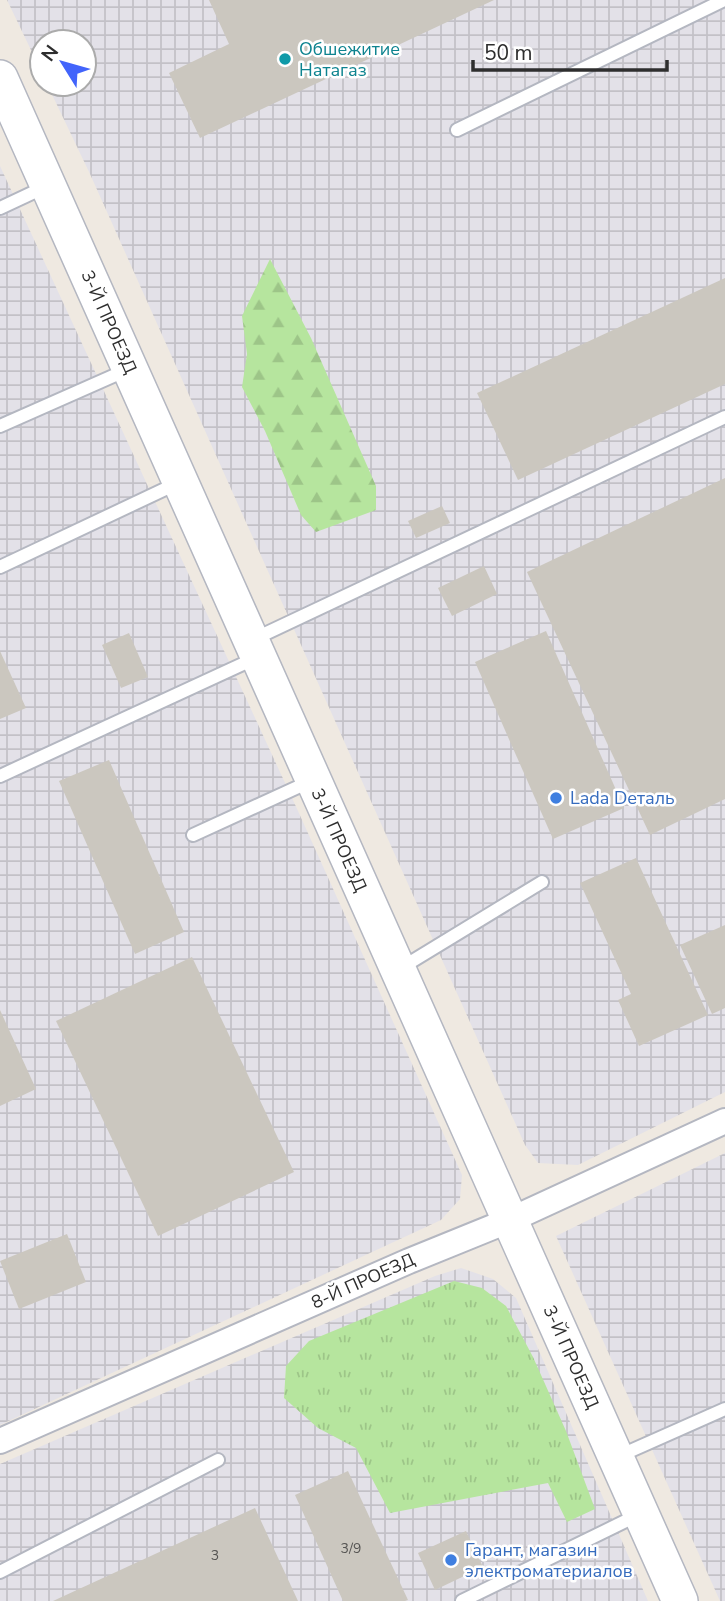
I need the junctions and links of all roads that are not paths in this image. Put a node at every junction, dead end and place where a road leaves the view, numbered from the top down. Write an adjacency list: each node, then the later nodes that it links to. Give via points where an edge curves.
1 (724, 0): 3 (lane)
2 (0, 78): 4 (street, 3-Й ПРОЕЗД)
3 (457, 130)
4 (48, 185): 5 (lane); 6 (street, 3-Й ПРОЕЗД)
5 (0, 208)
6 (130, 369): 8 (lane); 9 (street, 3-Й ПРОЕЗД)
7 (725, 417): 11 (lane)
8 (0, 426)
9 (180, 482): 10 (lane); 11 (street, 3-Й ПРОЕЗД)
10 (0, 567)
11 (254, 649): 12 (lane); 13 (street, 3-Й ПРОЕЗД)
12 (0, 776)
13 (313, 780): 14 (lane); 16 (street, 3-Й ПРОЕЗД)
14 (193, 835)
15 (542, 882): 16 (lane)
16 (397, 970): 18 (street, 3-Й ПРОЕЗД)
17 (725, 1121): 18 (street, 8-Й ПРОЕЗД)
18 (510, 1220): 20 (street, 8-Й ПРОЕЗД); 21 (street, 3-Й ПРОЕЗД)
19 (725, 1409): 21 (lane)
20 (0, 1441)
21 (615, 1458): 23 (street, 3-Й ПРОЕЗД)
22 (218, 1460): 24 (lane)
23 (640, 1514): 25 (lane); 26 (street, 3-Й ПРОЕЗД)
24 (0, 1572)
25 (462, 1601)
26 (680, 1601)

